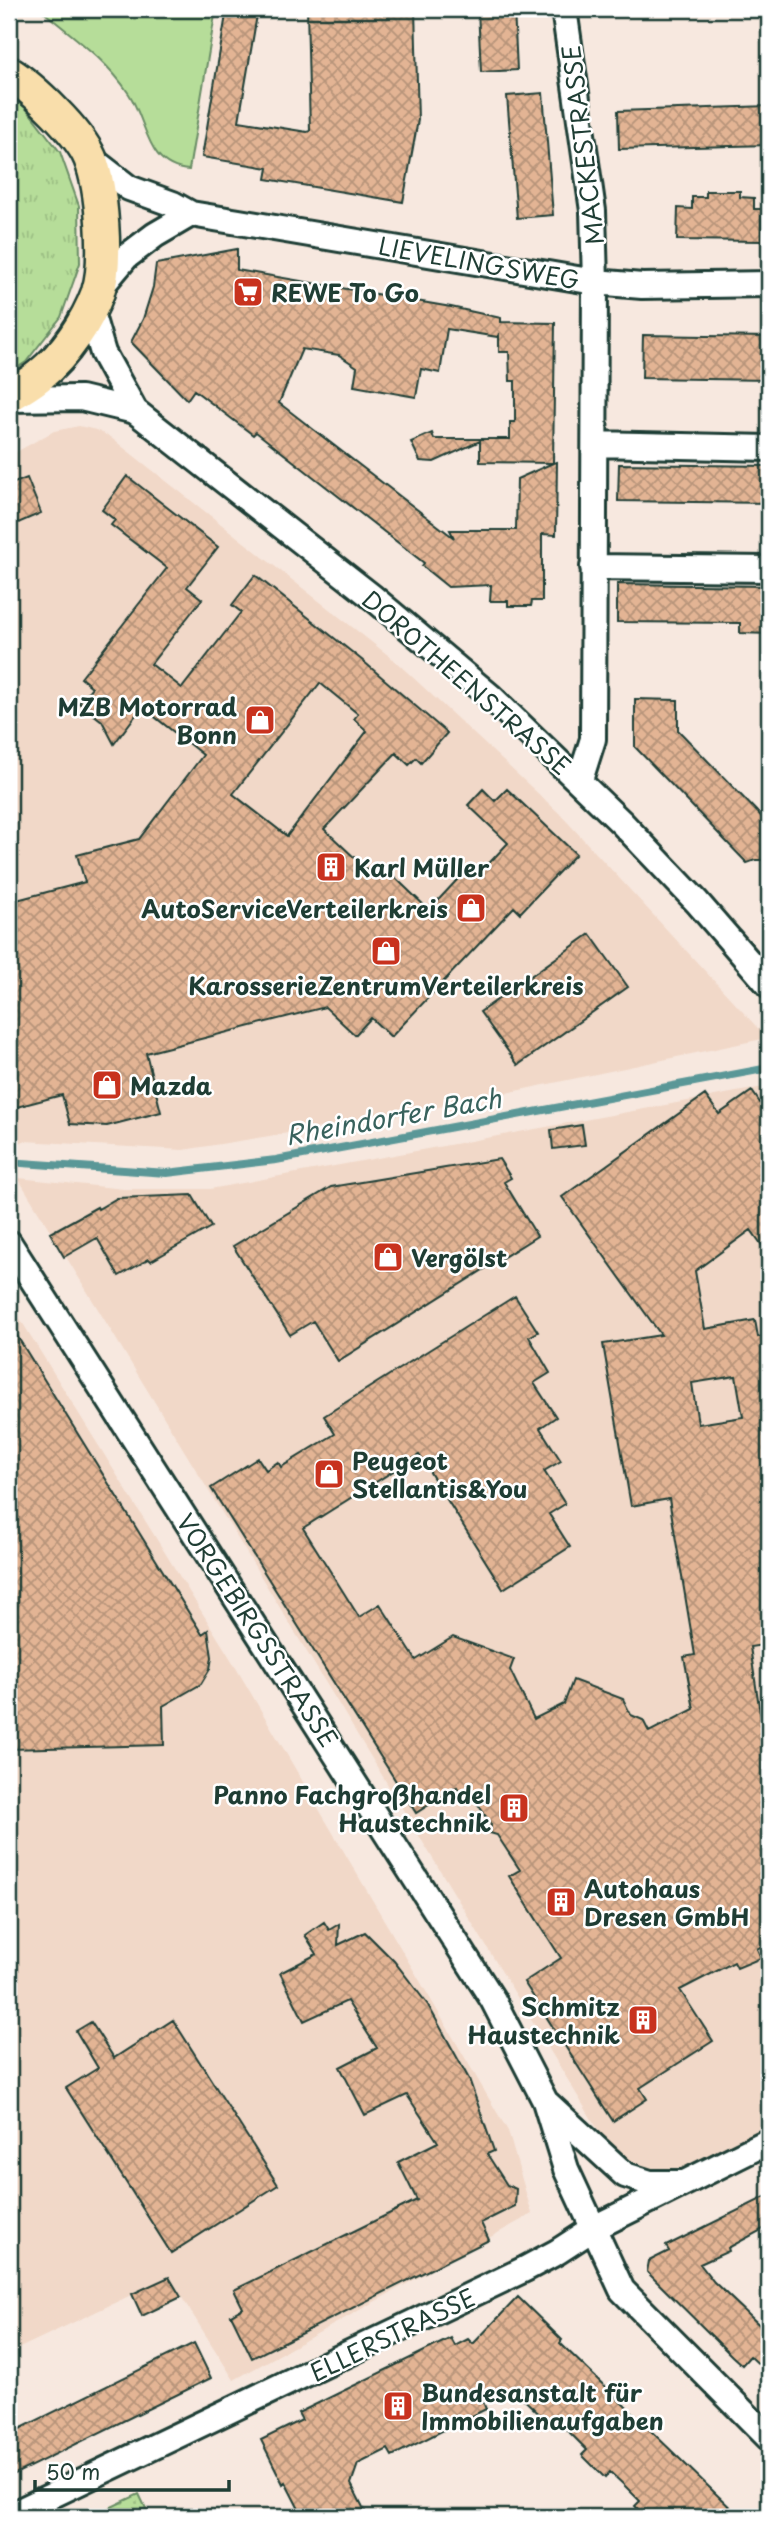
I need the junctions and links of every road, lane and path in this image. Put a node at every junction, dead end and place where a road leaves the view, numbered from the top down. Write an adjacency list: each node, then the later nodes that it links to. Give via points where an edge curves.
1 (565, 9): 5 (street, MACKESTRASSE, via 593,211)
2 (9, 73): 3 (main road, via 57,113)
3 (89, 158): 4 (street, LIEVELINGSWEG, via 129,188); 7 (main road, via 103,241)
4 (191, 214): 5 (street, LIEVELINGSWEG); 7 (street, via 126,257)
5 (595, 282): 6 (street, LIEVELINGSWEG); 10 (street, MACKESTRASSE)
6 (769, 284)
7 (95, 299): 8 (main road, via 66,348 40,376); 9 (street, DOROTHEENSTRASSE, via 103,353)
8 (9, 397): 9 (street, DOROTHEENSTRASSE, via 81,398)
9 (135, 411): 14 (street, DOROTHEENSTRASSE, via 371,596 491,696)
10 (595, 444): 11 (street); 12 (street, MACKESTRASSE)
11 (769, 448)
12 (593, 567): 13 (street); 14 (street, MACKESTRASSE, via 593,739)
13 (769, 569)
14 (580, 780): 15 (street, DOROTHEENSTRASSE)
15 (767, 976)
16 (9, 1242): 17 (street, VORGEBIRGSSTRASSE, via 493,2000)
17 (545, 2101): 19 (street, via 625,2175 650,2183); 20 (street, VORGEBIRGSSTRASSE, via 566,2169)
18 (769, 2141): 19 (street, ELLERSTRASSE)
19 (686, 2183): 20 (street, ELLERSTRASSE)
20 (594, 2228): 21 (street, VORGEBIRGSSTRASSE, via 622,2290); 22 (street, ELLERSTRASSE, via 525,2269 208,2419)
21 (769, 2438)
22 (23, 2513)

